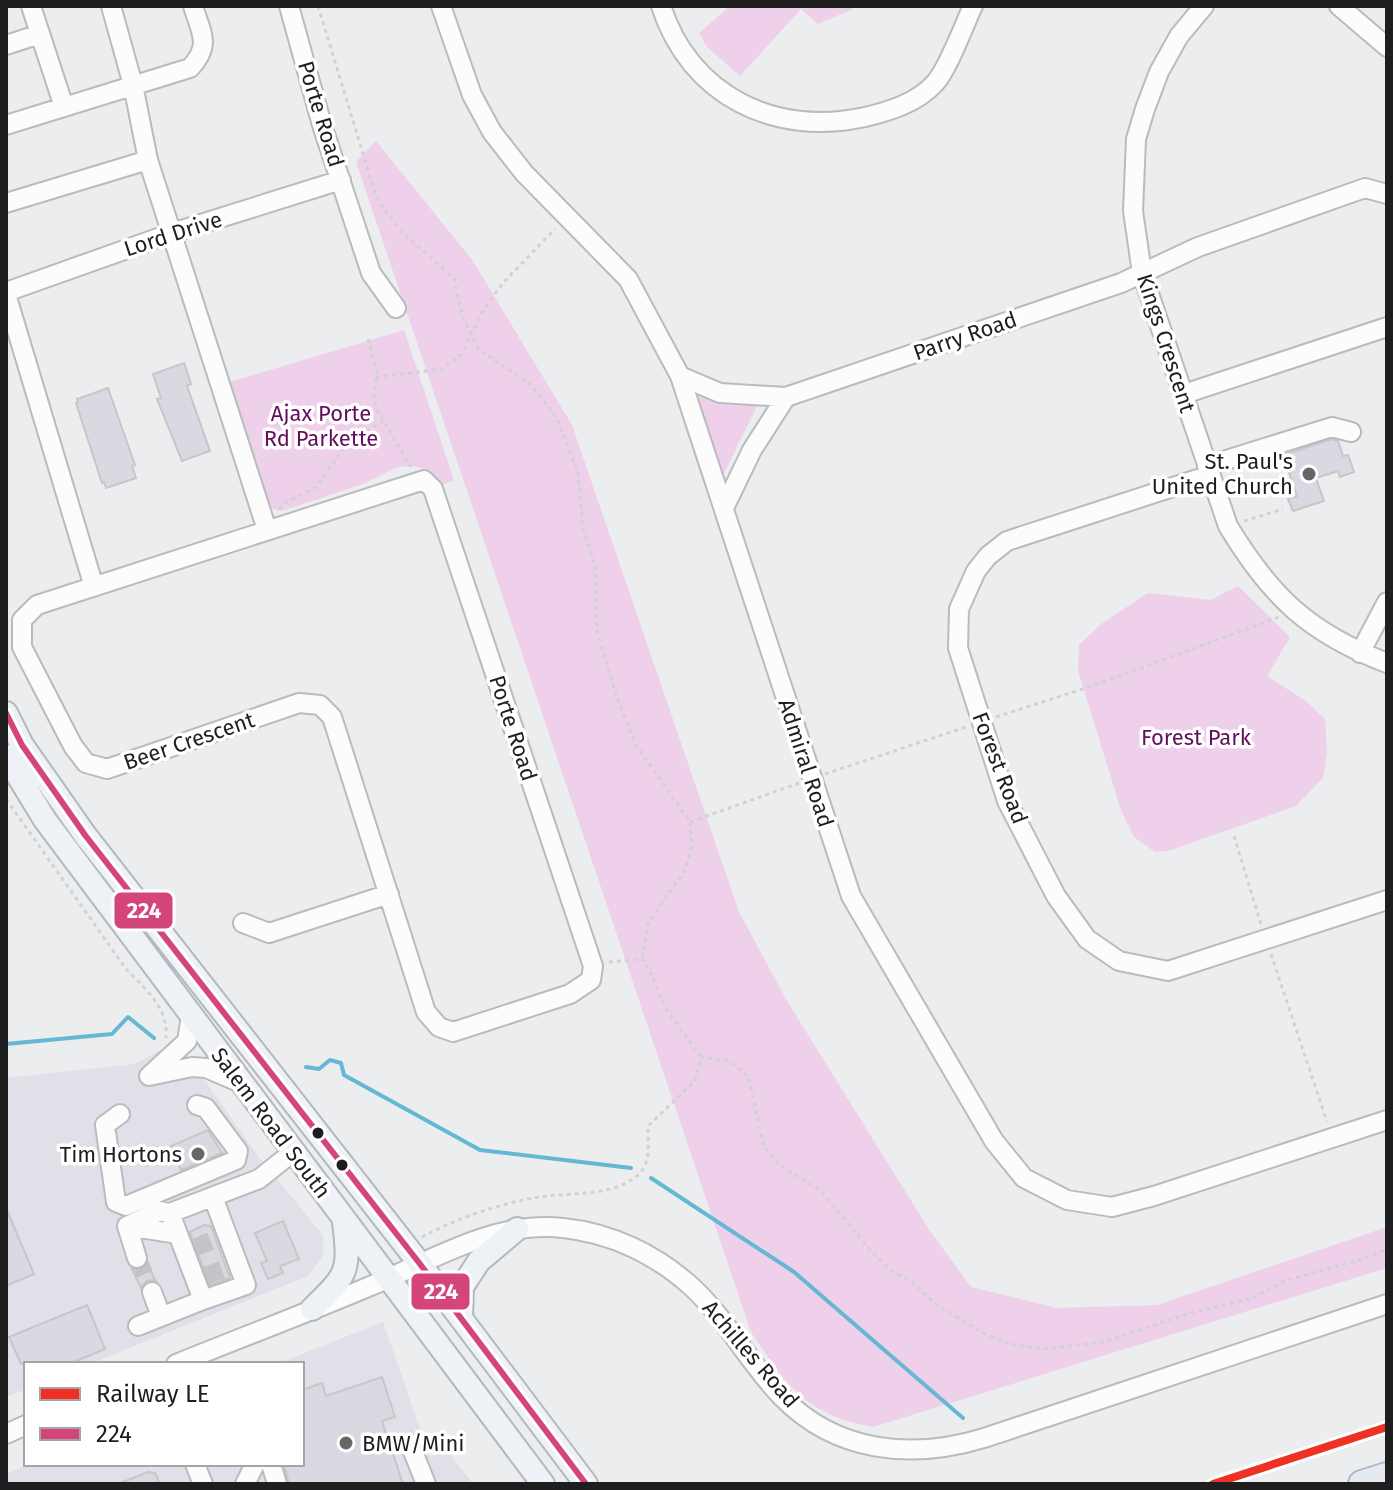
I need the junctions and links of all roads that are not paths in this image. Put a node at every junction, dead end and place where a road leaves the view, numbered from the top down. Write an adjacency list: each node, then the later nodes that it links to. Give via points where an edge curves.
1 (31, 6): 10 (street)
2 (111, 6): 13 (street)
3 (193, 6): 13 (street, via 205,44 201,56 190,68)
4 (289, 6): 17 (street, Porte Road)
5 (441, 6): 25 (street, Admiral Road, via 472,95 492,132 524,173 628,279)
6 (661, 6): 7 (street, via 668,28 696,70 731,99 780,120 841,122 893,110 937,82)
7 (973, 6)
8 (1204, 6): 21 (street, Kings Crescent, via 1159,72 1136,139 1133,211)
9 (1339, 6): 12 (street)
10 (40, 34): 11 (street); 14 (street)
11 (6, 45)
12 (1387, 47)
13 (133, 85): 14 (street); 16 (street)
14 (64, 107): 15 (street)
15 (6, 125)
16 (148, 160): 19 (street); 20 (street)
17 (341, 180): 20 (street, Lord Drive); 23 (street, Porte Road, via 371,273)
18 (1387, 194): 21 (street, Parry Road, via 1365,188 1198,247)
19 (6, 203)
20 (172, 233): 22 (street, Lord Drive); 32 (street)
21 (1142, 273): 26 (street, Kings Crescent); 27 (street, Parry Road)
22 (6, 293): 33 (street)
23 (396, 308)
24 (1387, 327): 26 (street)
25 (680, 376): 27 (street, Parry Road, via 720,393); 31 (street, Admiral Road)
26 (1184, 394): 29 (street, Kings Crescent)
27 (786, 397): 31 (street)
28 (1351, 432): 29 (street, Forest Road, via 1332,427)
29 (1208, 471): 35 (street, Kings Crescent, via 1228,526 1268,586 1323,633); 40 (street, Forest Road, via 1007,541 976,571 959,609 958,648 1007,801 1056,896 1087,939 1119,961 1168,971)
30 (418, 476): 32 (street, Beer Crescent); 42 (street, Porte Road, via 433,489 593,966)
31 (724, 508): 47 (street, Admiral Road, via 851,896 994,1141 1024,1178 1067,1200 1112,1207)
32 (264, 522): 33 (street, Beer Crescent)
33 (94, 587): 39 (street, Beer Crescent, via 37,605 22,620 22,647 86,763 107,769 299,703 320,705 332,717)
34 (1387, 602): 35 (street)
35 (1360, 653): 36 (street, Kings Crescent)
36 (1387, 663)
37 (6, 713): 56 (main road, Salem Road South, via 85,835)
38 (6, 756): 43 (main road, Salem Road South, via 45,820)
39 (389, 894): 41 (street, via 269,933); 42 (street, Beer Crescent, via 426,1012 439,1027 453,1032 570,994)
40 (1387, 900)
41 (243, 923)
42 (591, 980)
43 (191, 1016): 44 (main road, Salem Road South); 44 (street, via 187,1041 149,1076 206,1068)
44 (241, 1083): 48 (main road, Salem Road South)
45 (197, 1105): 46 (street, via 206,1108 238,1151 236,1160 126,1206 116,1202 105,1125)
46 (120, 1114)
47 (1387, 1120)
48 (293, 1152): 49 (street, via 259,1179); 51 (main road, Salem Road South)
49 (213, 1197): 50 (street); 59 (street, via 222,1237 246,1285)
50 (170, 1213): 52 (street, via 160,1211); 54 (street)
51 (344, 1221): 57 (main road, Salem Road South); 61 (main road, via 346,1269)
52 (127, 1226): 54 (street); 55 (street)
53 (517, 1229): 56 (street, Achilles Road); 60 (street, Achilles Road, via 562,1228 644,1252 695,1289 795,1409 851,1440 898,1450 962,1445); 63 (main road, via 479,1261 462,1287)
54 (185, 1244): 59 (street)
55 (137, 1258)
56 (420, 1264): 57 (street, Achilles Road); 63 (main road, Salem Road South)
57 (389, 1278): 61 (street, Achilles Road); 71 (main road, Salem Road South)
58 (152, 1292): 62 (street)
59 (203, 1300): 62 (street)
60 (1387, 1304)
61 (312, 1309): 65 (street, Achilles Road)
62 (161, 1316): 64 (street)
63 (461, 1318): 72 (main road, Salem Road South)
64 (138, 1326)
65 (181, 1362)
66 (410, 1444): 70 (street)
67 (254, 1466): 69 (street)
68 (1387, 1476): 73 (highway)
69 (245, 1484)
70 (426, 1484)
71 (543, 1484)
72 (586, 1484)
73 (1362, 1484)

